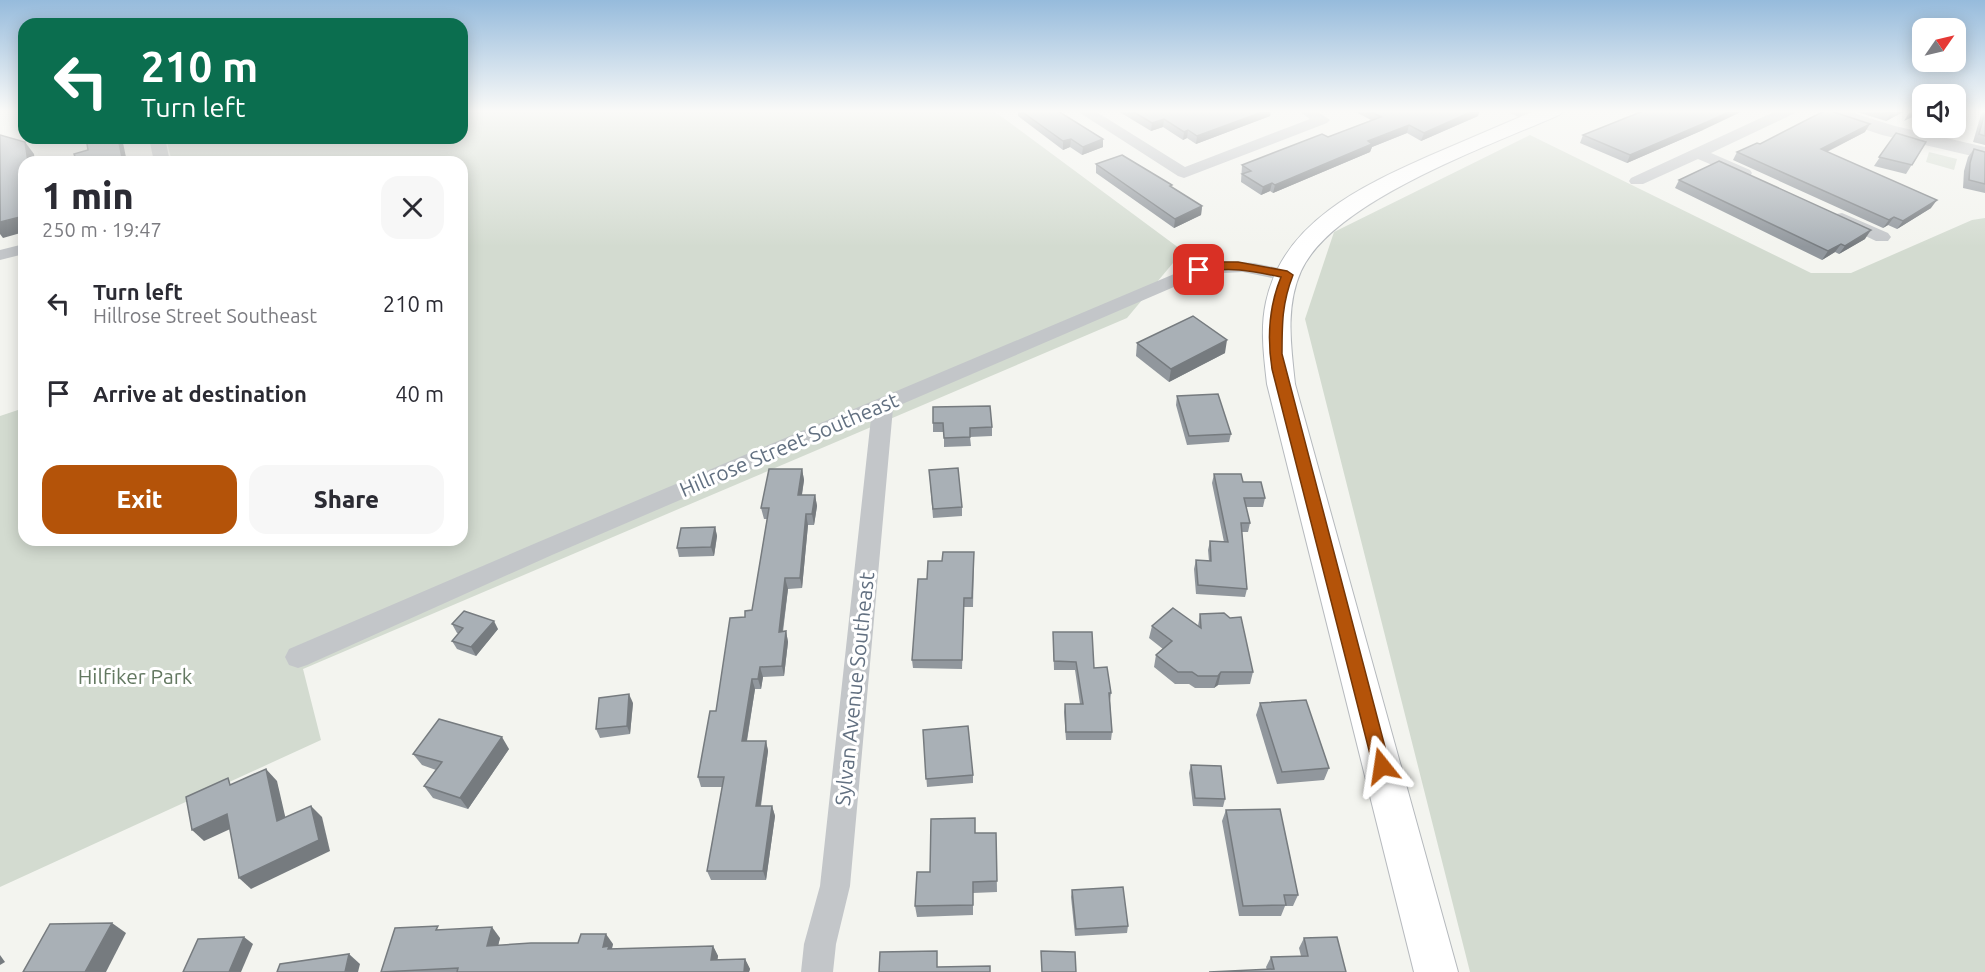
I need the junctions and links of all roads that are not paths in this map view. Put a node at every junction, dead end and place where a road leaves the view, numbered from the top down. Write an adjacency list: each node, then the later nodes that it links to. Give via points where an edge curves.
1 (1157, 156): 2 (street, via 1184,173)
2 (1227, 156)
3 (1445, 156): 12 (main road, via 1358,198 1308,239)
4 (1692, 156): 6 (street)
5 (1706, 156): 7 (street)
6 (1637, 182)
7 (1764, 183)
8 (1828, 212): 9 (street)
9 (1882, 237)
10 (18, 250): 11 (street)
11 (0, 255)
12 (1287, 275): 13 (street, Hillrose Street Southeast, via 1238,265 1199,270); 16 (main road, via 1275,323 1281,384)
13 (883, 405): 14 (street, Hillrose Street Southeast); 15 (street, Sylvan Avenue Southeast, via 835,886)
14 (298, 657)
15 (817, 972)
16 (1436, 972)

